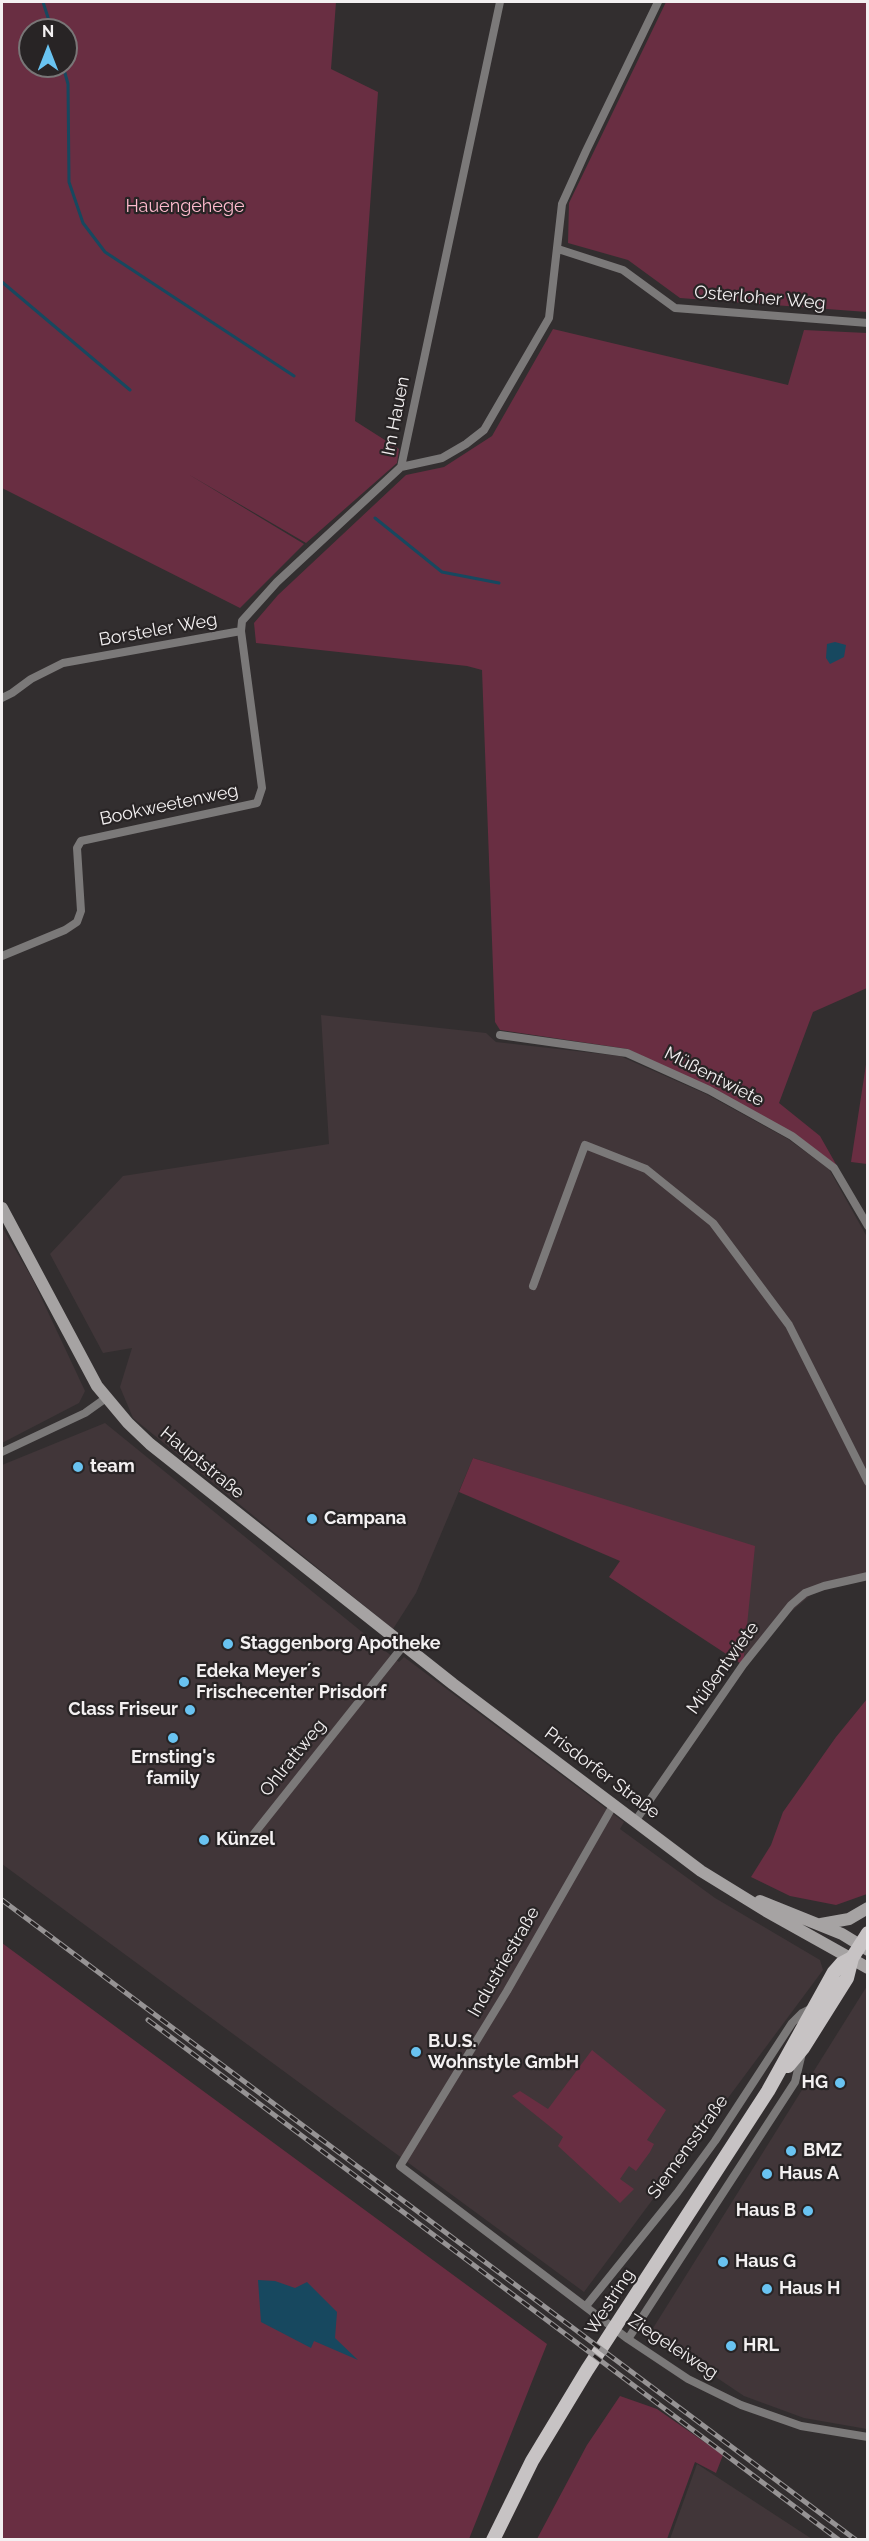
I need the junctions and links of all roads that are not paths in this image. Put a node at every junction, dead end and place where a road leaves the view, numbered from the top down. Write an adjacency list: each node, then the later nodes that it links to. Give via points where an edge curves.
1 (500, 2): 5 (street, Im Hauen)
2 (658, 2): 3 (street, Im Hauen, via 562,204)
3 (558, 249): 4 (street, Osterloher Weg, via 623,270 675,308); 5 (street, Im Hauen, via 549,318 484,430 442,458)
4 (867, 323)
5 (401, 467): 6 (street, Borsteler Weg, via 277,582 242,621)
6 (241, 632): 7 (street, Borsteler Weg, via 63,663); 8 (street, Bookweetenweg, via 262,788 257,803 81,842 77,848 81,911 77,922)
7 (2, 698)
8 (2, 957)
9 (500, 1035): 11 (street, Müßentwiete, via 627,1053 709,1090 792,1136 834,1168)
10 (2, 1208): 13 (main road, Hauptstraße)
11 (867, 1226)
12 (533, 1286): 15 (street, via 585,1145 646,1169 713,1223 789,1325)
13 (106, 1398): 14 (street, via 85,1413); 17 (main road, Hauptstraße, via 173,1464)
14 (2, 1452)
15 (867, 1482)
16 (867, 1576): 20 (street, Müßentwiete, via 805,1593 791,1605 743,1665)
17 (404, 1645): 18 (main road, Hauptstraße); 21 (street, Ohlrattweg)
18 (453, 1684): 19 (main road, Prisdorfer Straße)
19 (614, 1804): 20 (main road, Prisdorfer Straße); 31 (street, Industriestraße, via 507,1991)
20 (636, 1820): 22 (main road, Prisdorfer Straße)
21 (253, 1835)
22 (730, 1890): 24 (main road, Prisdorfer Straße); 26 (main road, Prisdorfer Straße)
23 (867, 1908): 24 (main road, via 841,1922)
24 (819, 1924): 25 (main road, Prisdorfer Straße)
25 (865, 1943): 26 (main road, Westring)
26 (852, 1958): 27 (main road, Prisdorfer Straße); 28 (main road, Westring, via 834,1972); 29 (main road, Westring, via 847,1978)
27 (867, 1968)
28 (814, 2007): 30 (main road, Westring); 32 (street, Siemensstraße, via 792,2023 716,2141)
29 (803, 2048): 30 (main road, Westring); 33 (street, via 795,2082)
30 (768, 2091): 35 (main road, Westring, via 587,2370 532,2461)
31 (400, 2166): 32 (street, Ziegeleiweg)
32 (586, 2306): 33 (street, Ziegeleiweg)
33 (628, 2339): 34 (street, Ziegeleiweg, via 687,2379 741,2405 801,2426)
34 (867, 2437)
35 (493, 2540)

